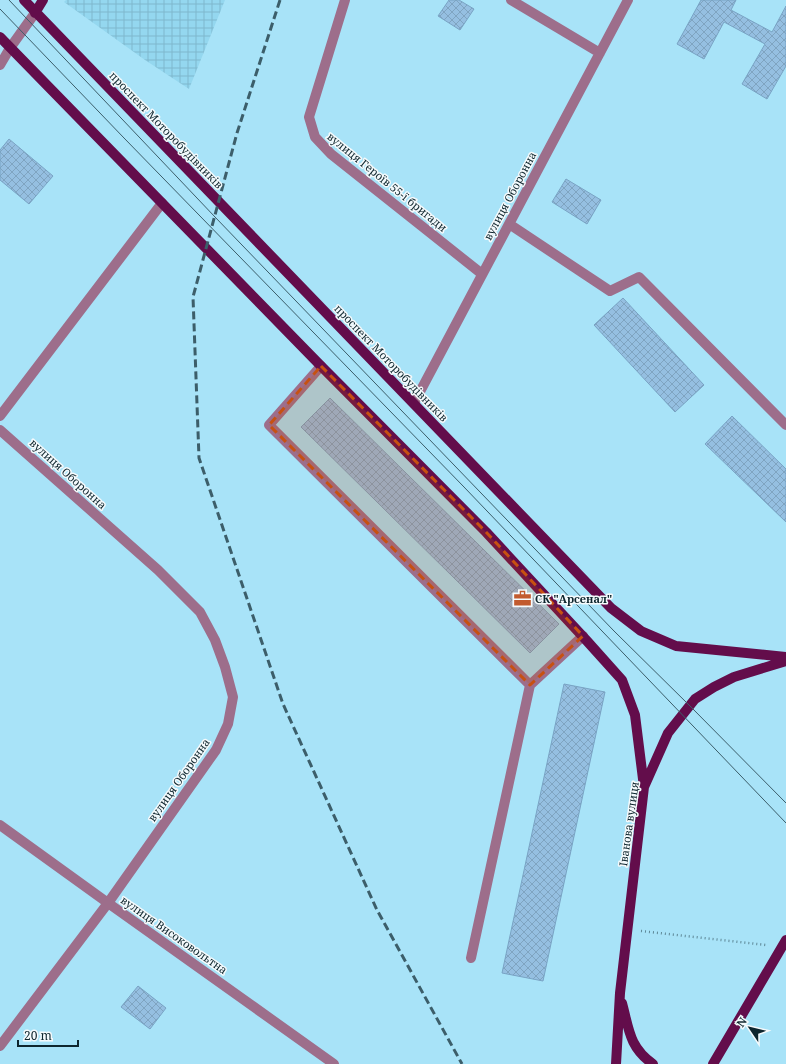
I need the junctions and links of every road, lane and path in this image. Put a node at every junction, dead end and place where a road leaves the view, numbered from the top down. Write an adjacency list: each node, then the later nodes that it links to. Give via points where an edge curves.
1 (24, 0): 6 (main road, проспект Моторобудівників)
2 (43, 0): 6 (main road)
3 (345, 0): 13 (street, вулиця Героїв 55-ї бригади, via 309,117 314,137 331,154)
4 (511, 0): 9 (street)
5 (628, 0): 9 (street, вулиця Оборонна)
6 (35, 13): 8 (street); 15 (main road, проспект Моторобудівників)
7 (0, 37): 8 (main road)
8 (10, 48): 10 (street); 11 (main road)
9 (600, 53): 12 (street, вулиця Оборонна)
10 (0, 65)
11 (162, 203): 14 (main road); 16 (street)
12 (509, 224): 13 (street, вулиця Оборонна); 17 (street, via 610,291 639,277)
13 (482, 274): 15 (street, вулиця Оборонна)
14 (321, 366): 19 (main road, via 486,532); 22 (street, via 269,425)
15 (414, 403): 20 (main road, проспект Моторобудівників, via 611,608 641,631 676,646)
16 (0, 416)
17 (786, 425)
18 (0, 430): 25 (street, вулиця Оборонна, via 158,570 200,612 215,640 233,697 228,724 216,750)
19 (583, 636): 22 (street); 23 (main road, via 622,680 629,697 635,715)
20 (786, 657)
21 (786, 661): 23 (main road, Іванова вулиця, via 734,677 695,699 668,733)
22 (530, 685): 28 (street)
23 (644, 787): 26 (main road, Іванова вулиця)
24 (0, 824): 25 (street, вулиця Високовольтна)
25 (108, 903): 30 (street, вулиця Оборонна); 31 (street, вулиця Високовольтна)
26 (627, 930): 27 (path); 29 (main road, Іванова вулиця)
27 (784, 943): 34 (main road)
28 (471, 958)
29 (620, 993): 32 (main road, Іванова вулиця); 33 (main road, via 632,1043 642,1057)
30 (0, 1046)
31 (334, 1064)
32 (616, 1064)
33 (653, 1064)
34 (713, 1064)

